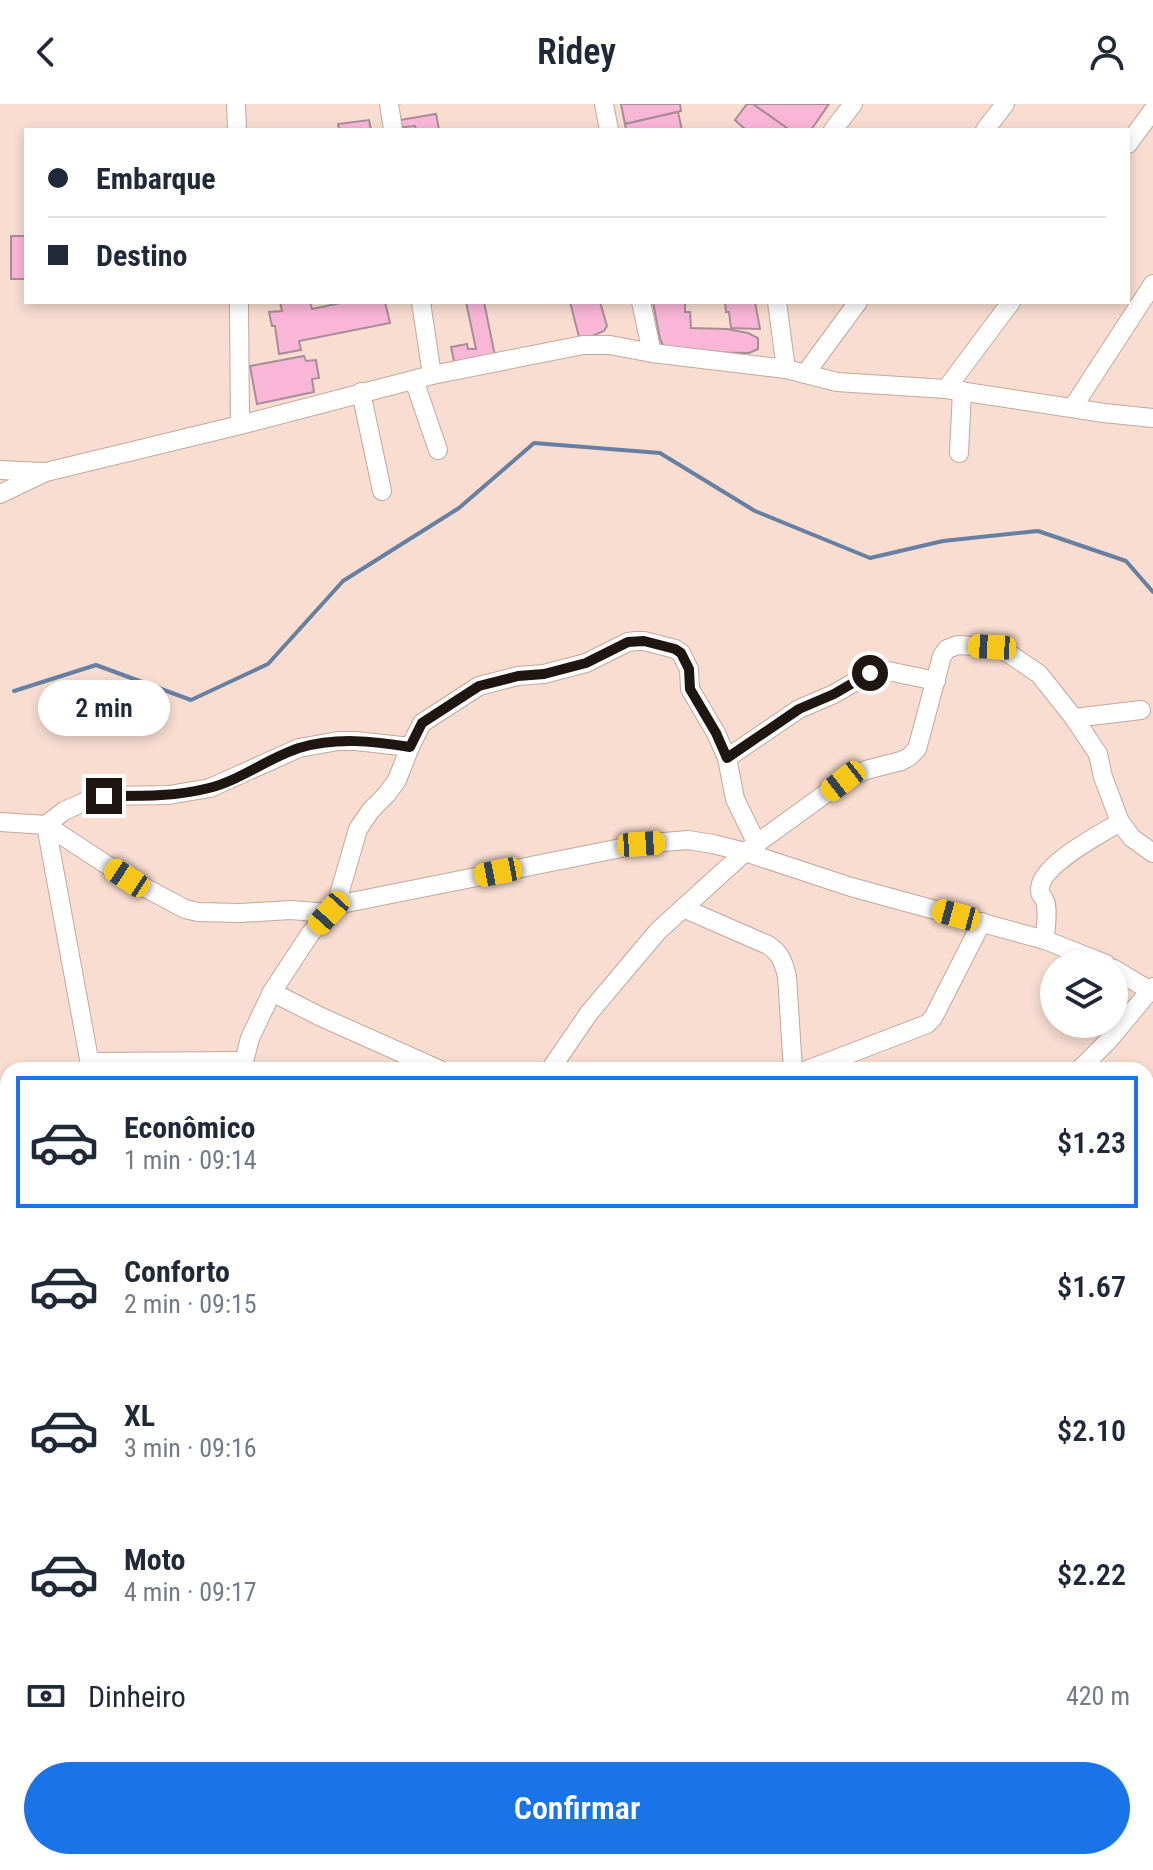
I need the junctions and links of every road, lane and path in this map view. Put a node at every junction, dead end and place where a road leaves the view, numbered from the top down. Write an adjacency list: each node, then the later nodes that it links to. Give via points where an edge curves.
1 (236, 104): 7 (street)
2 (389, 104): 8 (street)
3 (604, 104): 9 (street)
4 (853, 104): 10 (street)
5 (1005, 104): 11 (street)
6 (1153, 110): 12 (street)
7 (237, 128)
8 (393, 128)
9 (609, 128)
10 (835, 128)
11 (987, 128)
12 (1130, 141)
13 (1153, 284): 26 (street)
14 (239, 304): 28 (street)
15 (421, 304): 23 (street)
16 (641, 304): 20 (street)
17 (777, 304): 21 (street)
18 (857, 304): 22 (street)
19 (1010, 304): 24 (street)
20 (652, 353): 21 (street); 23 (street, via 583,345)
21 (786, 369): 22 (street)
22 (805, 374): 24 (street, via 837,382)
23 (423, 377): 25 (street); 29 (street)
24 (954, 390): 26 (street); 30 (street)
25 (361, 392): 28 (street); 33 (street)
26 (1073, 407): 27 (street)
27 (1153, 418)
28 (240, 425): 32 (street)
29 (438, 450)
30 (959, 453)
31 (0, 470): 32 (street)
32 (46, 472): 34 (street)
33 (382, 491)
34 (0, 494)
35 (936, 681): 37 (street, via 947,649 992,647 1039,674); 39 (street, via 888,671 870,673 799,709); 43 (street, via 917,749 909,757 843,781)
36 (1141, 710): 37 (street)
37 (1074, 718): 41 (street, via 1098,754)
38 (410, 747): 39 (street, via 422,723 479,686 586,663 628,642 644,641 681,653 690,689); 42 (street, via 338,741 299,748 210,788 104,796 64,811); 46 (street, via 397,780 358,829)
39 (727, 758): 43 (street)
40 (0, 822): 42 (street)
41 (1120, 822): 44 (street); 48 (street, via 1066,856 1044,880 1040,893 1046,906)
42 (46, 825): 46 (street, via 185,909); 53 (street)
43 (751, 848): 45 (street); 46 (street, via 688,840 641,844); 47 (street, via 851,887)
44 (1153, 853)
45 (683, 908): 56 (street, via 589,1013); 57 (street, via 779,953 787,976)
46 (332, 909): 52 (street)
47 (982, 922): 48 (street); 58 (street, via 927,1024)
48 (1045, 940): 49 (street)
49 (1070, 950)
50 (1128, 976): 51 (street)
51 (1151, 988): 59 (street)
52 (272, 992): 54 (street); 55 (street)
53 (90, 1062)
54 (244, 1062)
55 (422, 1062)
56 (555, 1062)
57 (792, 1062)
58 (828, 1062)
59 (1087, 1062)

